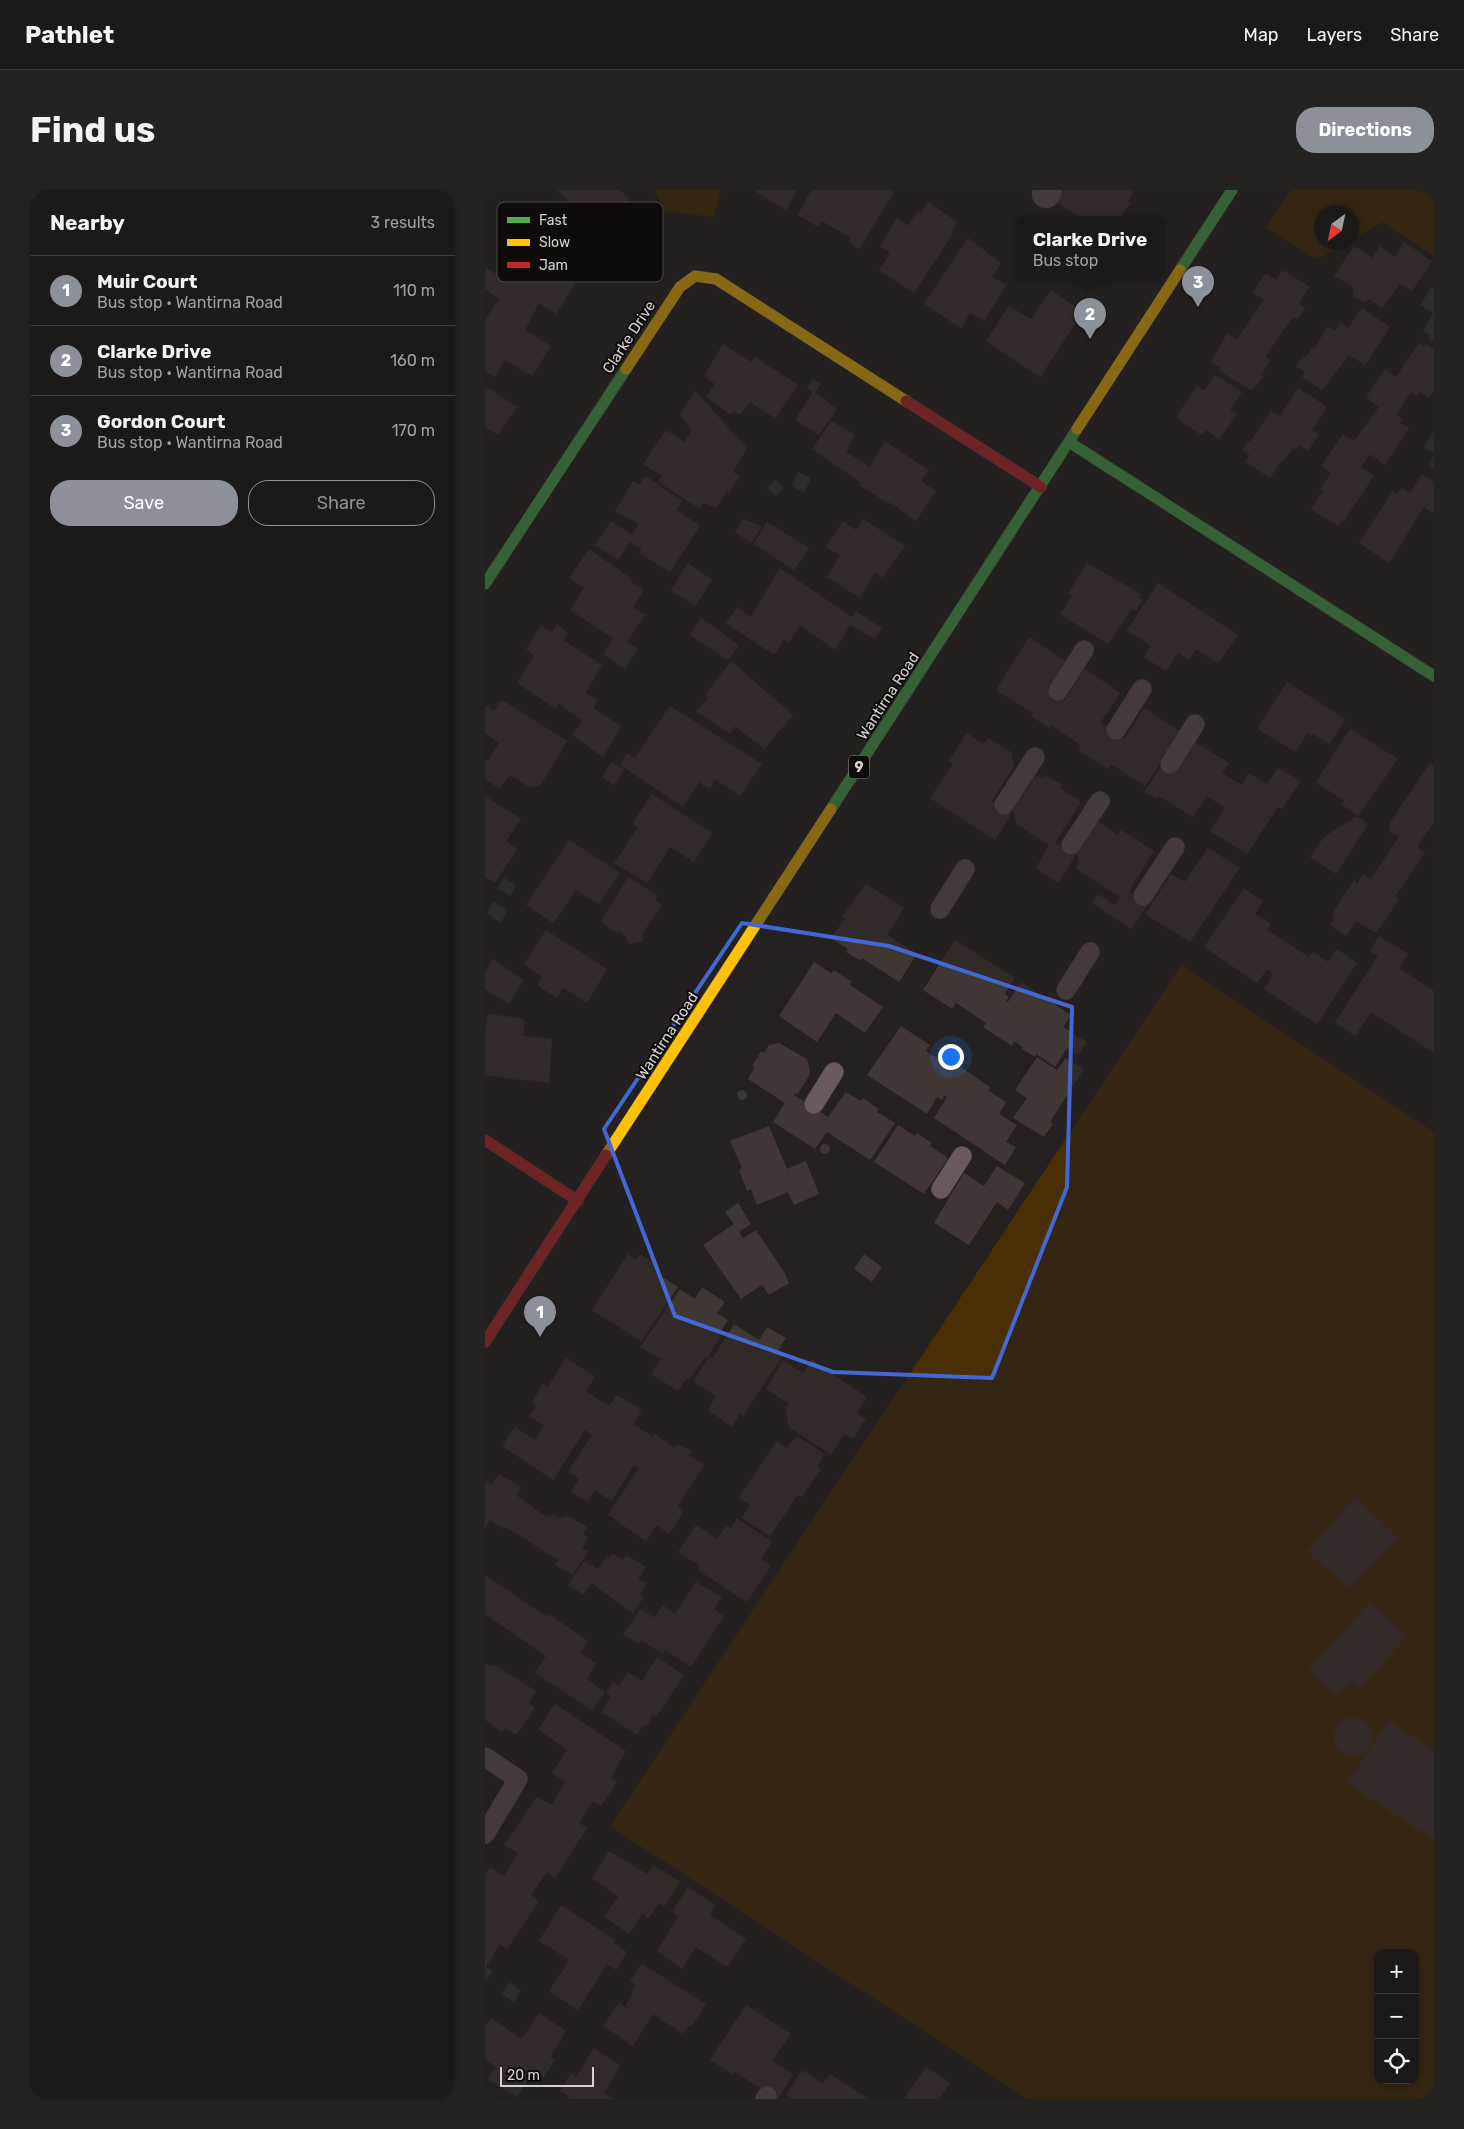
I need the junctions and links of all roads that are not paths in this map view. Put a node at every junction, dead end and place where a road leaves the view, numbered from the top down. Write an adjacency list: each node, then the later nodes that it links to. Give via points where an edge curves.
1 (1232, 190): 2 (main road, Wantirna Road / 9)
2 (1069, 442): 3 (main road, Wantirna Road / 9); 6 (main road)
3 (1041, 487): 4 (main road, Clarke Drive, via 716,279 696,270 680,287); 27 (main road, Wantirna Road / 9)
4 (485, 584)
5 (1084, 650): 8 (lane)
6 (1434, 676)
7 (1142, 689): 10 (lane)
8 (1058, 691)
9 (1195, 724): 12 (lane)
10 (1116, 730)
11 (1035, 757): 14 (lane)
12 (1170, 764)
13 (1100, 801): 15 (lane)
14 (1004, 805)
15 (1071, 845)
16 (1175, 847): 18 (lane)
17 (965, 869): 19 (lane)
18 (1143, 896)
19 (940, 909)
20 (1090, 952): 21 (lane)
21 (1066, 990)
22 (834, 1072): 23 (lane)
23 (814, 1104)
24 (485, 1140): 27 (main road)
25 (962, 1156): 26 (lane)
26 (941, 1188)
27 (578, 1200): 28 (main road, Wantirna Road / 9)
28 (485, 1342)
29 (485, 1757): 30 (lane, via 518,1779)
30 (485, 1834)

